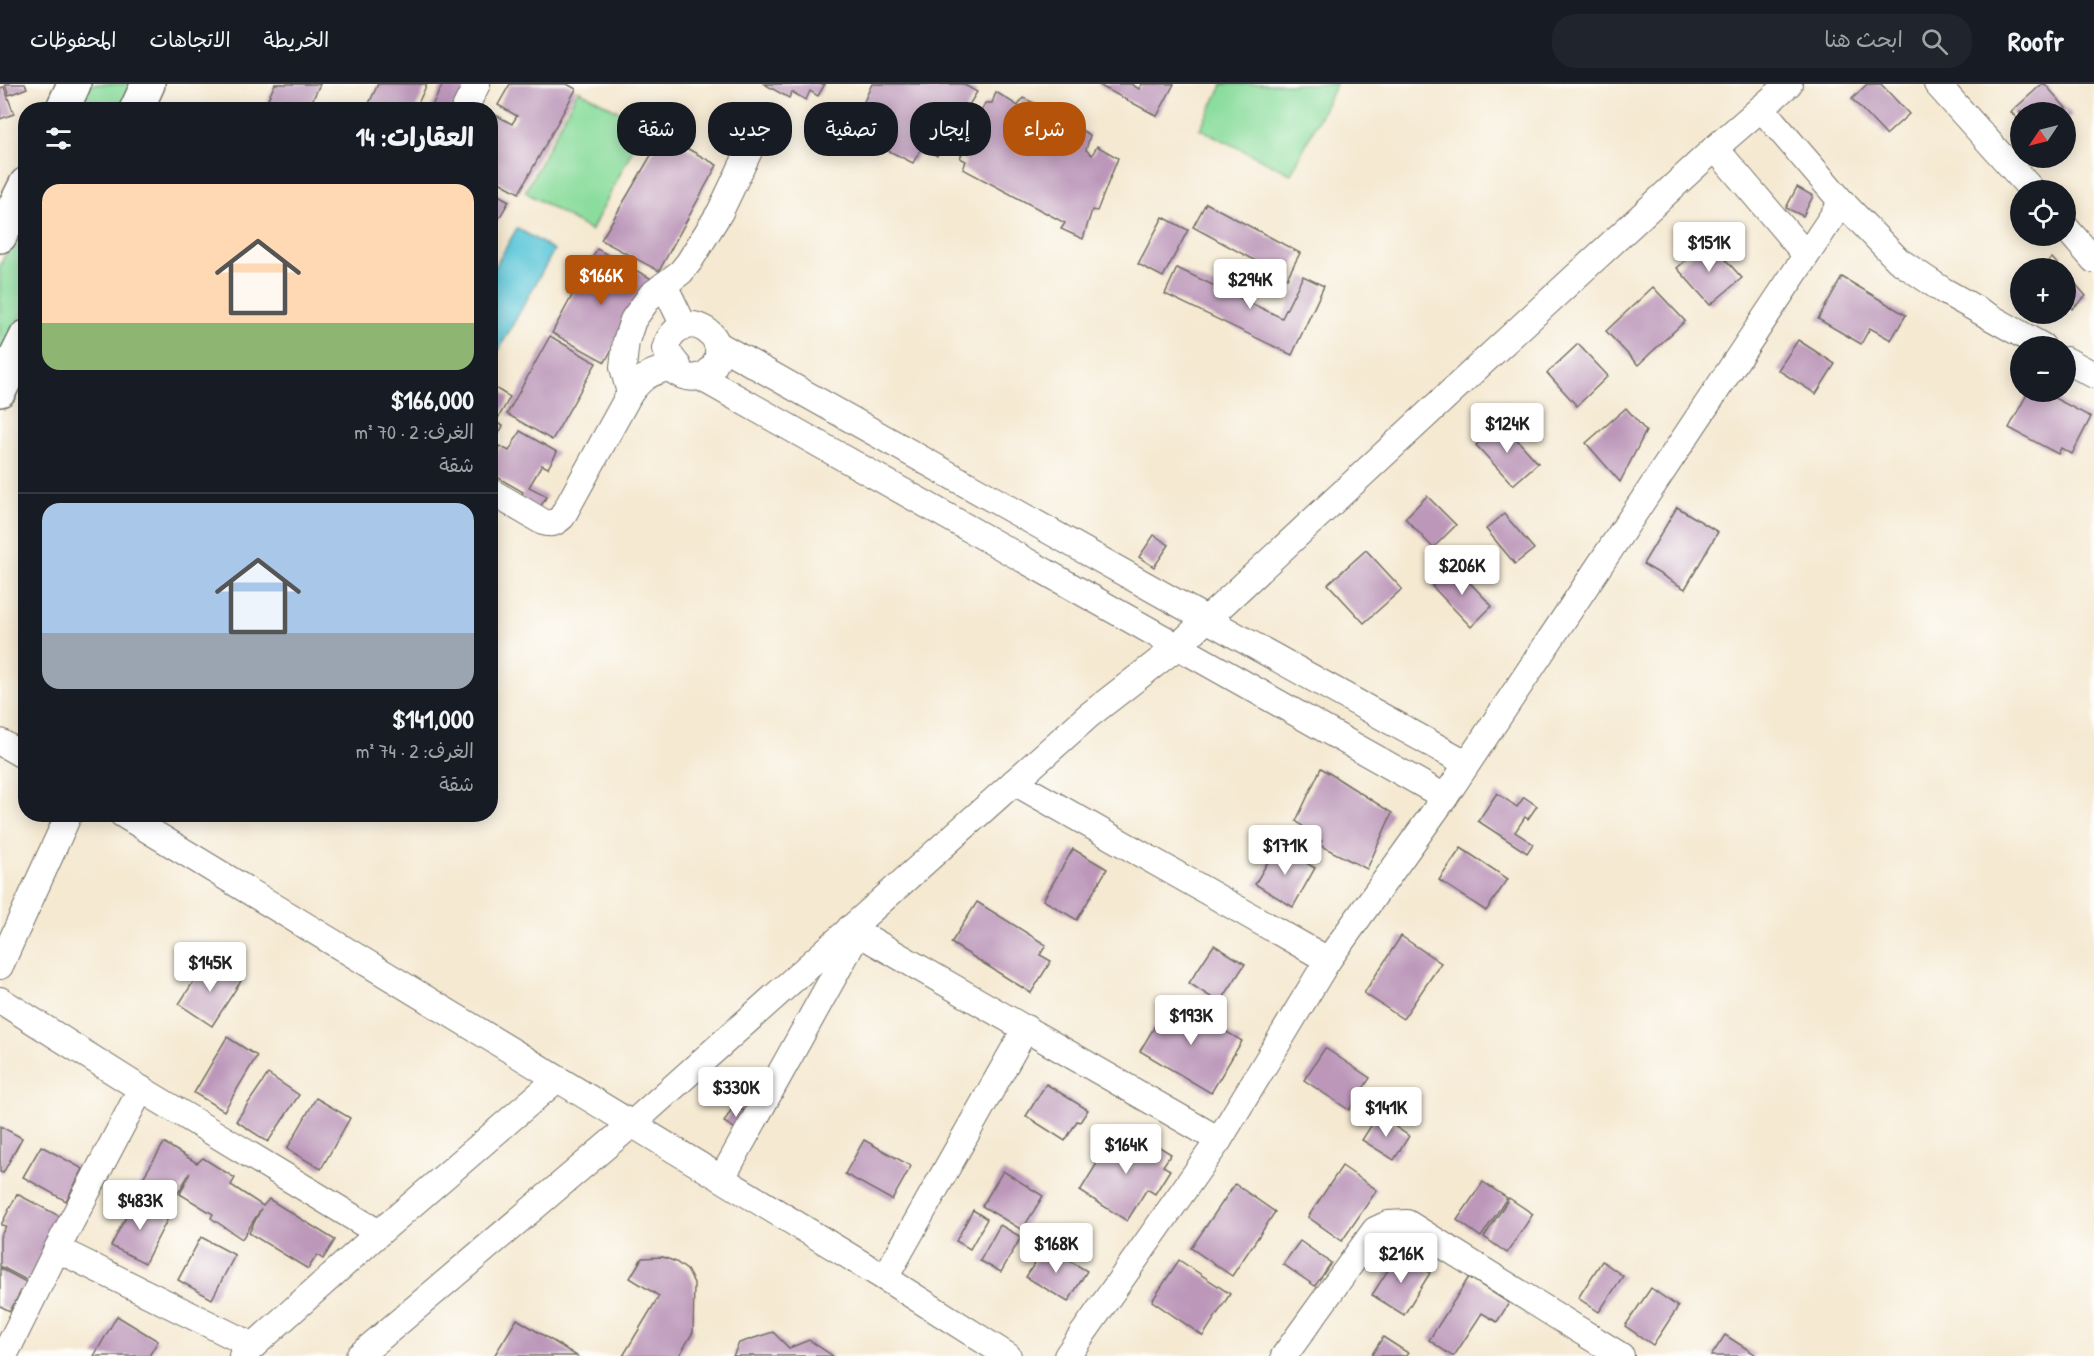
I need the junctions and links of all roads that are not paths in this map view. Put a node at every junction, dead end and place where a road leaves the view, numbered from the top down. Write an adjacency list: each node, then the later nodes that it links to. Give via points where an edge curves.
1 (74, 84): 6 (main road)
2 (148, 84): 7 (main road)
3 (477, 84): 8 (street)
4 (1789, 84): 9 (street)
5 (1937, 84): 12 (street)
6 (66, 102)
7 (140, 102)
8 (468, 102)
9 (1761, 108): 10 (street); 14 (street)
10 (1715, 148): 17 (street); 30 (street)
11 (747, 156): 19 (street, via 720,212 681,272)
12 (2023, 180)
13 (18, 200): 15 (main road)
14 (1842, 202): 17 (street); 21 (street, via 1898,261)
15 (0, 236)
16 (2076, 239): 18 (street)
17 (1806, 255): 34 (street)
18 (2094, 260)
19 (664, 285): 20 (street); 26 (street, via 642,306 626,341 623,367)
20 (684, 326): 22 (street, via 704,328); 24 (street, via 674,331 665,349)
21 (2024, 336)
22 (717, 344): 24 (street, via 719,354 709,372); 27 (street)
23 (18, 353): 25 (main road)
24 (689, 372): 26 (street, via 649,373); 28 (street)
25 (0, 390)
26 (630, 393): 29 (street, via 557,522 543,522)
27 (924, 460): 28 (street); 30 (street)
28 (907, 492): 31 (street)
29 (498, 496)
30 (1206, 620): 31 (street); 34 (street)
31 (1177, 647): 35 (street, via 1088,716); 36 (street)
32 (0, 742): 33 (street)
33 (18, 752)
34 (1466, 763): 36 (street)
35 (1014, 782): 39 (street); 40 (street)
36 (1445, 798): 40 (street)
37 (65, 822): 41 (street)
38 (135, 822): 44 (street)
39 (854, 931): 43 (street); 46 (street); 48 (street)
40 (1328, 960): 47 (street)
41 (0, 966)
42 (0, 1000): 45 (street)
43 (1026, 1028): 47 (street); 51 (street)
44 (556, 1080): 46 (street); 49 (street)
45 (141, 1089): 49 (street); 50 (street)
46 (632, 1124): 48 (street); 54 (street)
47 (1219, 1140): 56 (street)
48 (722, 1178): 51 (street)
49 (379, 1233): 52 (street)
50 (57, 1249): 52 (street); 53 (street)
51 (885, 1278): 55 (street)
52 (248, 1351)
53 (4, 1356)
54 (359, 1356)
55 (1008, 1356)
56 (1067, 1356)
57 (1284, 1356): 58 (street, via 1375,1230 1388,1224 1407,1223)
58 (1621, 1356)

